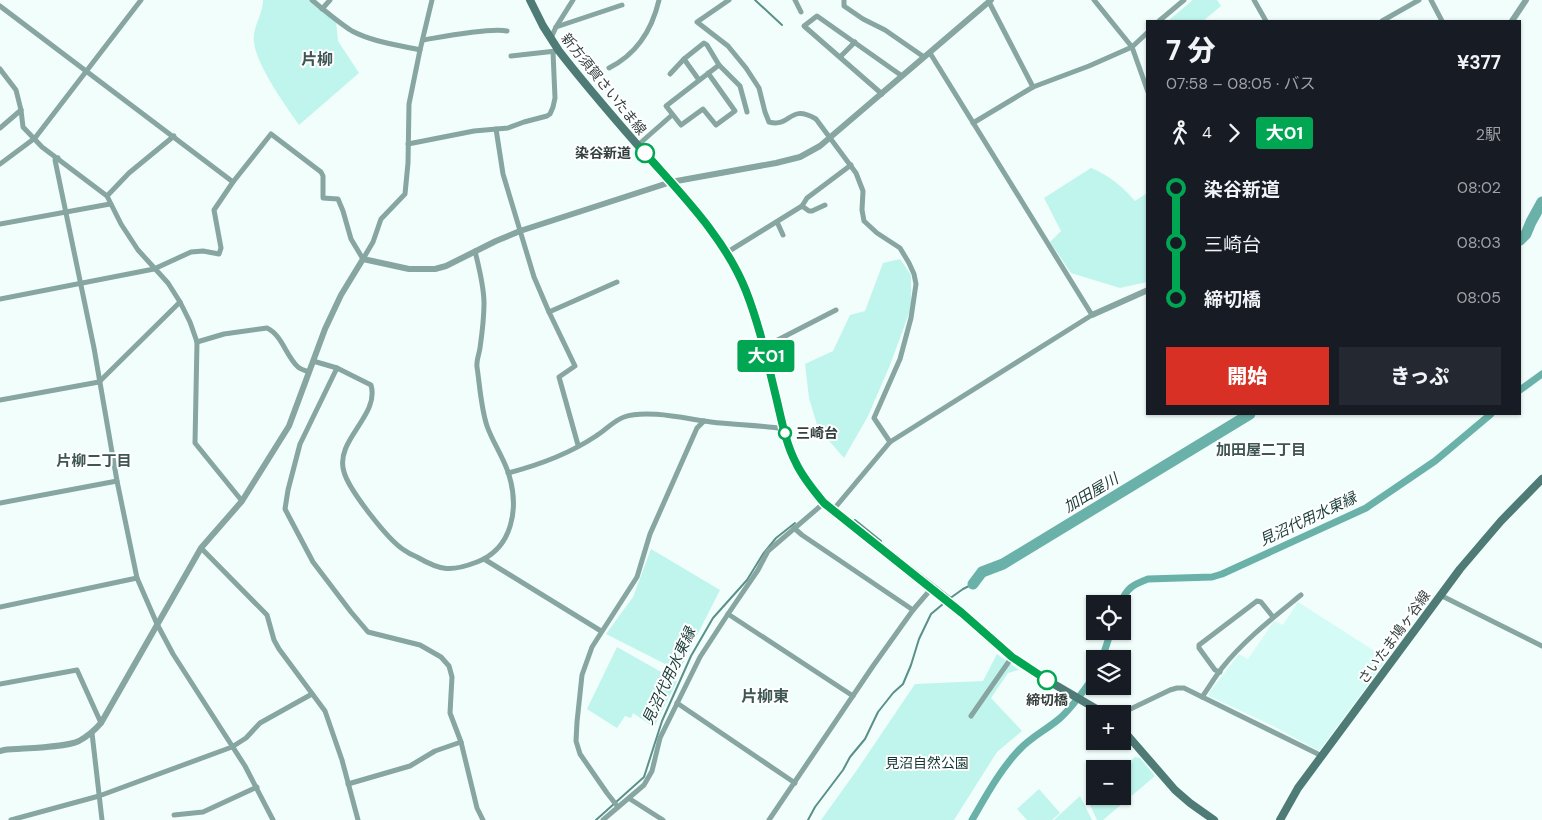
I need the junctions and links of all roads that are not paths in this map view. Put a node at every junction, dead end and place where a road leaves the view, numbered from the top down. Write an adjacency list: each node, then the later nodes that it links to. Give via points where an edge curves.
1 (141, 0): 43 (street)
2 (312, 0): 20 (street)
3 (330, 0): 20 (street)
4 (432, 0): 31 (street)
5 (530, 0): 30 (main road, 新方須賀さいたま線)
6 (573, 0): 27 (street)
7 (659, 0): 41 (street, via 641,41 625,58)
8 (729, 0): 59 (street, via 697,22 728,46 746,68 759,88 769,122 776,124 797,113 806,114 816,119)
9 (795, 0): 21 (street)
10 (844, 0): 36 (street, via 844,6 863,19)
11 (1094, 0): 33 (street)
12 (1184, 0): 22 (street)
13 (1254, 0): 23 (street)
14 (1419, 0): 24 (street)
15 (1431, 0): 25 (street)
16 (1526, 0): 26 (street)
17 (990, 1): 36 (street); 49 (street)
18 (622, 5): 27 (street)
19 (0, 6): 43 (street)
20 (322, 9): 34 (street, via 354,32)
21 (802, 12)
22 (1160, 20)
23 (1265, 20)
24 (1384, 20)
25 (1441, 20)
26 (1513, 20)
27 (556, 26): 30 (street)
28 (507, 31): 31 (street)
29 (1146, 34): 33 (street)
30 (550, 38): 35 (main road, 新方須賀さいたま線)
31 (423, 40): 34 (street)
32 (855, 42): 38 (street); 38 (street, via 818,16 804,26); 46 (street)
33 (1132, 47): 48 (street); 49 (street)
34 (420, 50): 60 (street, via 410,104)
35 (556, 52): 37 (street); 56 (street, via 556,98 550,114); 61 (main road, 新方須賀さいたま線)
36 (927, 55): 46 (street); 54 (street)
37 (511, 56)
38 (840, 57): 50 (street)
39 (684, 59): 40 (street, via 704,43); 45 (street); 47 (street)
40 (719, 65): 44 (street); 52 (street, via 740,86)
41 (608, 68)
42 (0, 69): 51 (street, via 16,90)
43 (86, 70): 57 (street); 58 (street)
44 (708, 73): 47 (street); 53 (street, via 735,111 716,126 703,108 681,125)
45 (670, 74)
46 (902, 76): 50 (street)
47 (699, 80): 53 (street, via 666,106)
48 (1146, 86)
49 (1033, 87): 54 (street)
50 (882, 94): 59 (street)
51 (21, 110): 55 (street); 58 (street, via 23,127)
52 (747, 112)
53 (672, 115): 61 (street)
54 (973, 123): 87 (street)
55 (0, 128)
56 (496, 129): 60 (street); 74 (street, via 503,174)
57 (174, 136): 65 (street); 67 (street)
58 (35, 138): 62 (street); 63 (street)
59 (830, 138): 64 (street); 66 (street, via 810,152 790,160)
60 (408, 144): 78 (street, via 405,194 381,218)
61 (638, 145): 66 (main road, 新方須賀さいたま線)
62 (58, 158): 67 (street); 71 (street, via 55,160)
63 (0, 164)
64 (851, 165): 70 (street, via 807,198); 97 (street, via 862,186 864,221 877,234 900,248 916,284 900,359 874,418)
65 (233, 182): 78 (street, via 271,134 321,172 323,198 338,199 351,239); 79 (street, via 214,210 221,248 219,254 191,252)
66 (671, 182): 74 (street); 77 (main road, 新方須賀さいたま線)
67 (107, 196): 68 (street)
68 (110, 204): 71 (street); 79 (street, via 120,224)
69 (825, 205): 70 (street, via 812,211)
70 (802, 206): 72 (street)
71 (66, 212): 73 (street); 81 (street)
72 (777, 222): 75 (street); 77 (street)
73 (0, 224)
74 (520, 231): 76 (street); 86 (street)
75 (783, 235)
76 (475, 251): 78 (street, via 446,266 429,270); 99 (street, via 484,303 476,364 482,408)
77 (726, 252): 89 (main road, 新方須賀さいたま線, via 745,288)
78 (363, 259): 90 (street, via 341,296)
79 (154, 269): 81 (street); 84 (street)
80 (617, 282): 86 (street)
81 (80, 283): 83 (street); 93 (street)
82 (1146, 291): 87 (street)
83 (0, 299)
84 (180, 302): 88 (street); 93 (street)
85 (836, 310): 89 (street)
86 (549, 312): 98 (street, via 575,366 559,377)
87 (1092, 315): 97 (street)
88 (197, 342): 92 (street, via 224,334 267,328 298,368); 102 (street, via 195,443)
89 (764, 347): 96 (main road, 新方須賀さいたま線)
90 (313, 361): 91 (street); 92 (street)
91 (337, 368): 108 (street, via 371,385 373,392 364,417 345,447 343,464 354,491 381,528 402,549 432,566 461,568); 133 (street, via 300,444 285,509 313,562 368,632 420,645 441,657 449,666 452,676 450,713)
92 (309, 372): 102 (street, via 289,426)
93 (99, 382): 94 (street); 101 (street)
94 (0, 400)
95 (704, 421): 96 (street); 98 (street, via 637,414 616,421); 118 (street, via 697,428 650,534 637,578)
96 (784, 429): 104 (main road, 新方須賀さいたま線, via 803,477)
97 (890, 442): 105 (street)
98 (578, 446): 99 (street, via 535,466)
99 (508, 473): 108 (street, via 513,502 511,526 507,537)
100 (1542, 479): 112 (main road, さいたま鳩ヶ谷線, via 1496,527)
101 (117, 481): 103 (street); 109 (street)
102 (242, 501): 107 (street)
103 (0, 503)
104 (824, 503): 105 (main road, 新方須賀さいたま線); 106 (street)
105 (833, 510): 110 (main road, 新方須賀さいたま線)
106 (794, 528): 114 (street); 115 (street, via 768,551)
107 (201, 548): 117 (street); 123 (street, via 267,615 279,649)
108 (484, 559): 118 (street)
109 (137, 578): 113 (street); 117 (street)
110 (931, 589): 114 (street); 120 (main road, 新方須賀さいたま線)
111 (1301, 595): 116 (street)
112 (1440, 595): 119 (street); 136 (main road, さいたま鳩ヶ谷線)
113 (0, 607)
114 (913, 610): 124 (street)
115 (728, 614): 124 (street); 126 (street, via 700,657)
116 (1273, 617): 121 (street); 121 (street, via 1257,601 1199,645 1215,670)
117 (157, 624): 130 (street); 134 (street)
118 (602, 631): 142 (street, via 582,675 576,741 580,754)
119 (1542, 646)
120 (1012, 657): 127 (main road, 新方須賀さいたま線); 129 (street)
121 (1220, 672): 125 (street)
122 (0, 684): 130 (street, via 77,670)
123 (312, 694): 134 (street, via 260,723); 138 (street, via 332,728)
124 (853, 696): 137 (street)
125 (1202, 697): 128 (street, via 1177,688); 136 (street)
126 (677, 704): 137 (street); 141 (street, via 660,738 652,771 644,785)
127 (1091, 705)
128 (1131, 709)
129 (971, 716)
130 (101, 723): 131 (street)
131 (92, 733): 135 (street, via 77,742 62,745); 140 (street)
132 (1131, 739): 152 (main road, via 1175,790)
133 (461, 742): 138 (street, via 434,751 410,766); 148 (street, via 477,808)
134 (232, 747): 139 (street); 140 (street)
135 (0, 751)
136 (1322, 756): 153 (main road, さいたま鳩ヶ谷線, via 1286,806)
137 (795, 783): 151 (street)
138 (348, 784): 147 (street)
139 (257, 787): 143 (street, via 203,812); 146 (street)
140 (99, 796): 144 (street); 145 (street)
141 (630, 798): 142 (street); 150 (street)
142 (618, 806): 149 (street)
143 (174, 815)
144 (11, 820)
145 (102, 820)
146 (273, 820)
147 (358, 820)
148 (483, 820)
149 (603, 820)
150 (662, 820)
151 (769, 820)
152 (1214, 820)
153 (1280, 820)

